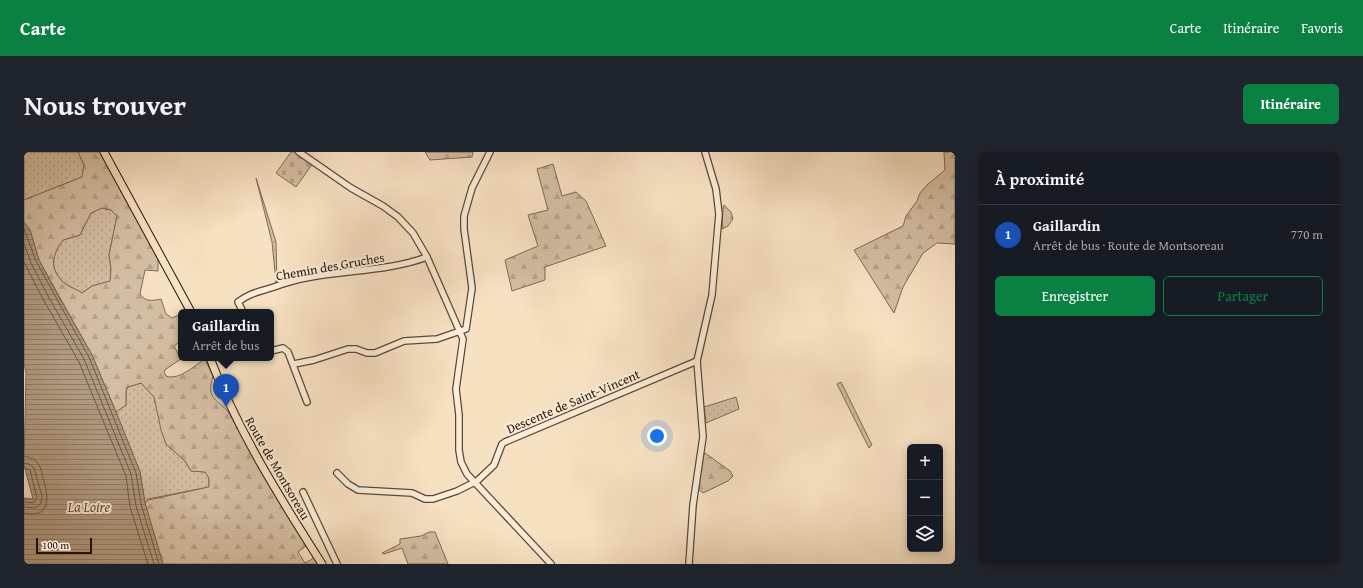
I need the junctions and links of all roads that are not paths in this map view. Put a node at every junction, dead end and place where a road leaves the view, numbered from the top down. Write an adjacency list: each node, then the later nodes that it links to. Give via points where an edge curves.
1 (104, 152): 6 (main road)
2 (299, 152): 5 (street, via 398,217 413,233)
3 (490, 152): 8 (street, via 472,188 464,216 472,288)
4 (705, 152): 11 (street, via 716,189 719,214 712,295)
5 (427, 256): 7 (street, Chemin des Gruches, via 396,266 281,283 249,294 238,302); 8 (street)
6 (190, 309)
7 (242, 309)
8 (464, 330): 12 (street, via 437,339 404,341 372,353 363,353 352,348); 15 (street, via 464,343 456,377 459,450 465,470)
9 (274, 350): 12 (street, via 286,350)
10 (211, 361): 17 (main road, Route de Montsoreau, via 238,422)
11 (697, 361): 15 (street, Descente de Saint-Vincent, via 505,442 494,465); 20 (street, via 702,437 693,505)
12 (294, 364): 13 (street)
13 (307, 402)
14 (336, 473): 15 (street, Descente de Saint-Vincent, via 358,490 412,493 429,499 457,491)
15 (475, 482): 19 (street)
16 (303, 492): 18 (street)
17 (322, 564)
18 (337, 564)
19 (551, 564)
20 (689, 564)

